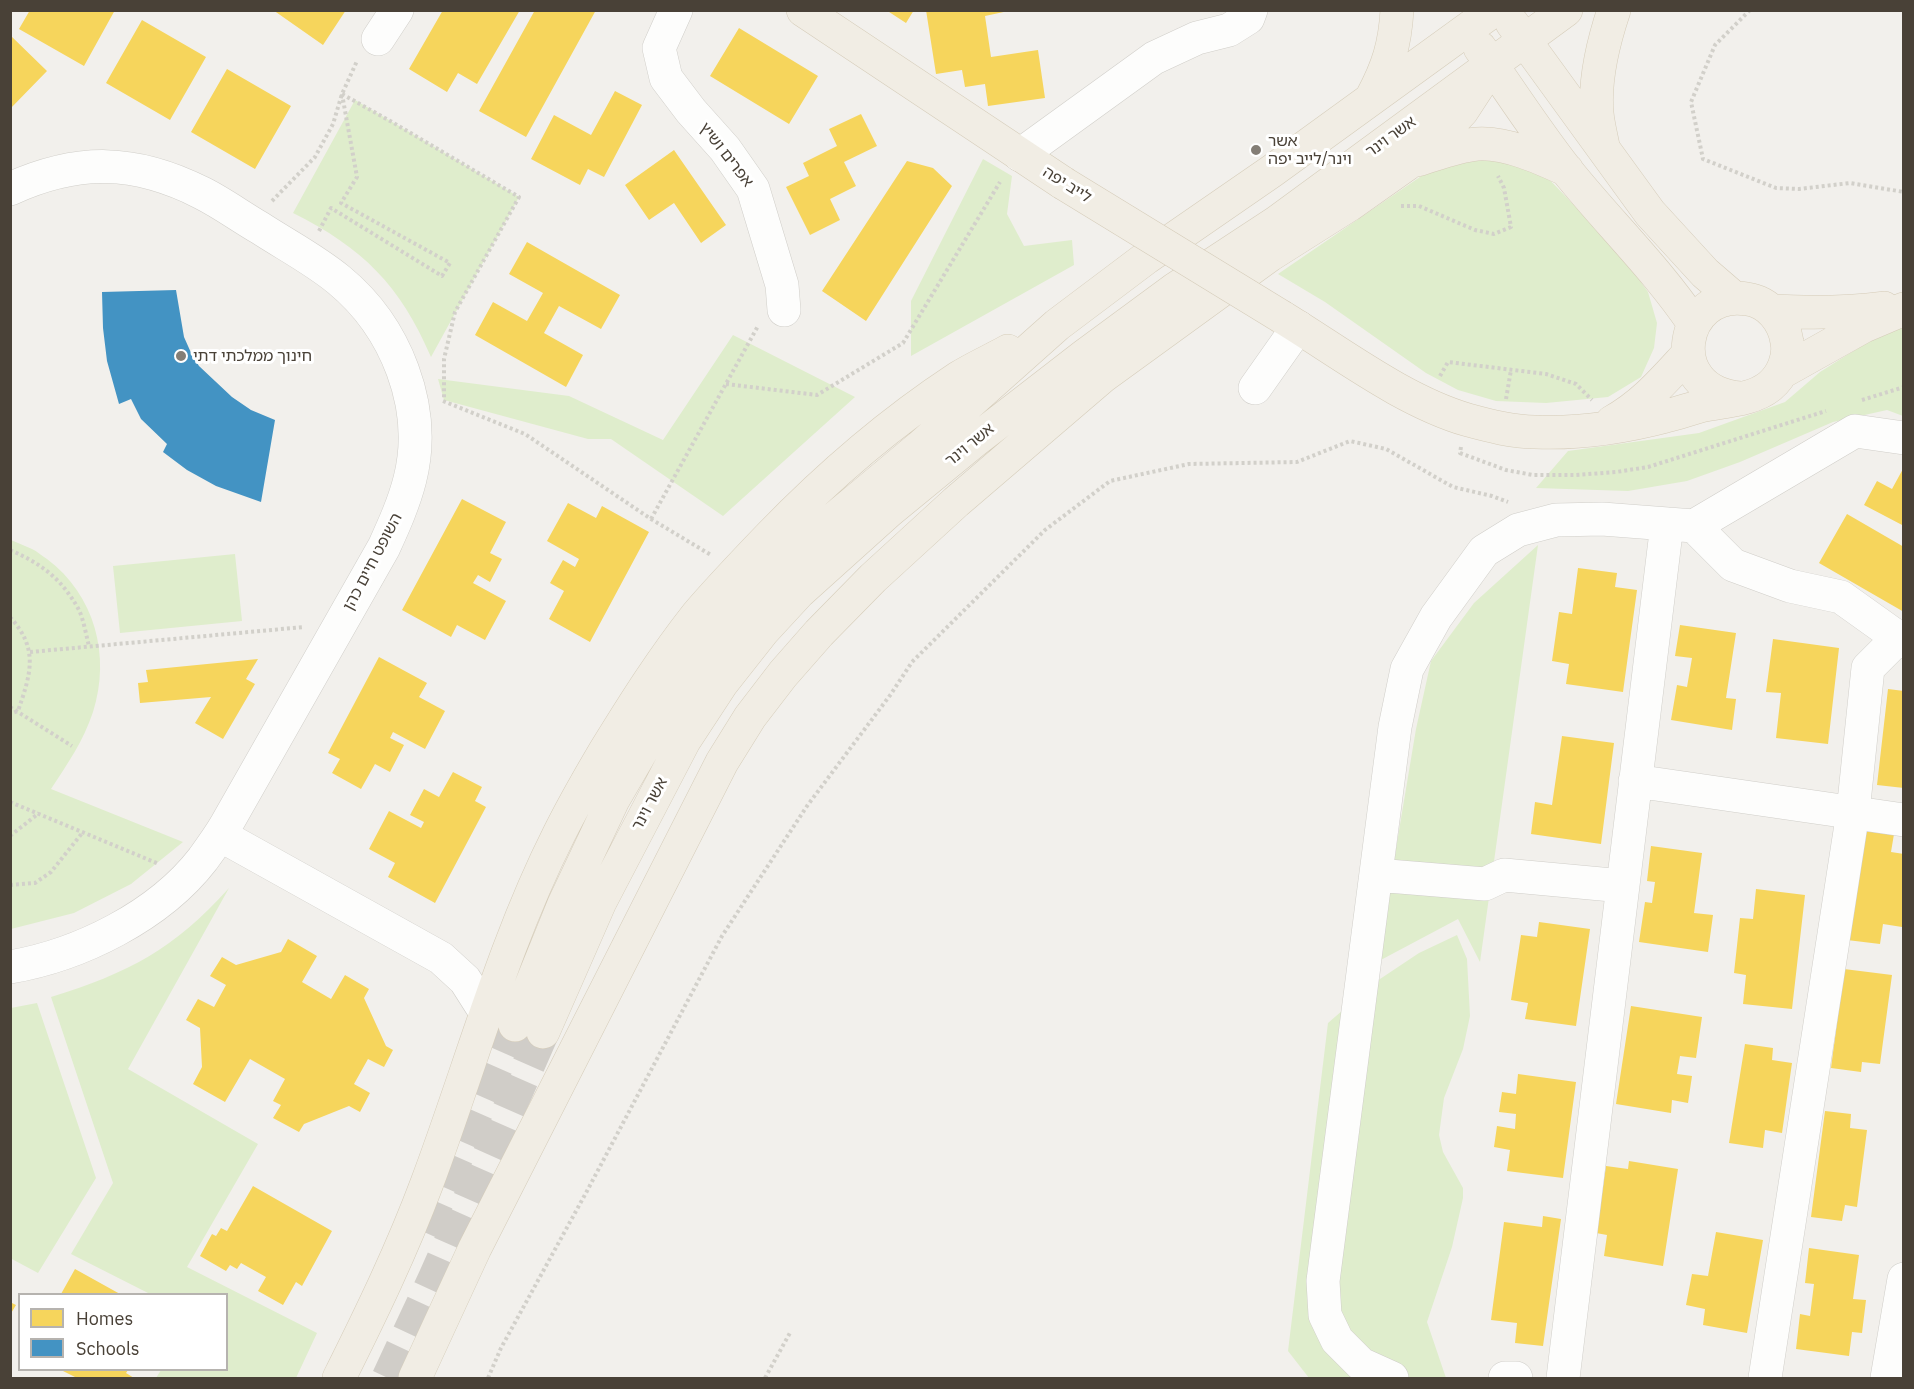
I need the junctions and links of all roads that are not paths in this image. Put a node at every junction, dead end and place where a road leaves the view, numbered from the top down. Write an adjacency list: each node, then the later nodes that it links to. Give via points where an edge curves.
1 (397, 10): 11 (street)
2 (676, 10): 22 (street, אפרים ושיץ, via 659,48 666,78 753,189 782,285)
3 (803, 10): 16 (main road, לייב יפה)
4 (1251, 10): 16 (street, via 1248,18 1228,30 1197,38 1154,58)
5 (1397, 10): 14 (main road, via 1393,48)
6 (1494, 10): 10 (main road, אשר וינר)
7 (1503, 10): 12 (main road)
8 (1566, 10): 12 (main road, אשר וינר)
9 (1614, 10): 15 (main road, via 1597,88)
10 (1461, 20): 13 (main road); 14 (main road, אשר וינר)
11 (378, 39)
12 (1524, 41): 13 (main road, אשר וינר); 15 (main road)
13 (1492, 65): 17 (main road, via 1462,111); 18 (main road); 41 (main road, אשר וינר, via 1075,363 888,511 799,592 722,683 684,741 600,902)
14 (1370, 100): 25 (main road, אשר וינר)
15 (1604, 151): 20 (main road, via 1687,255)
16 (1020, 155): 24 (main road, לייב יפה, bridge)
17 (1407, 164): 18 (main road, via 1478,144 1530,154); 44 (main road, via 1270,255 1102,377 873,578 783,674 750,717 712,781 475,1248)
18 (1567, 170): 26 (main road, via 1679,302)
19 (10, 189): 37 (street, השופט חיים כהן, via 58,171 112,166 172,179 203,194 340,280 380,325 406,381 413,411 414,444 400,512 384,547)
20 (1734, 298): 23 (main road, via 1754,301); 26 (main road, via 1722,300 1701,314)
21 (1904, 307): 23 (main road, via 1847,312); 27 (main road)
22 (784, 310)
23 (1772, 311): 27 (main road, via 1786,333 1788,347)
24 (1290, 322): 28 (street); 30 (main road, לייב יפה, via 1422,404 1467,420 1534,432)
25 (1057, 325): 41 (main road, אשר וינר, via 810,539 759,590 704,656 656,726 613,800); 41 (main road, via 961,377 905,414 849,459 793,512 698,614 661,663 559,834 522,919)
26 (1691, 339): 29 (main road, via 1692,368 1700,381 1725,397); 30 (main road, via 1646,399)
27 (1782, 372): 29 (main road, via 1771,386)
28 (1255, 387)
29 (1740, 398): 30 (main road, לייב יפה)
30 (1599, 430)
31 (1904, 438): 32 (street, via 1855,431)
32 (1680, 525): 33 (street, via 1734,565 1790,586 1841,597); 34 (street); 38 (street, via 1556,520 1518,530 1484,551 1436,617 1407,669 1395,727)
33 (1901, 640): 35 (street, via 1868,668)
34 (1635, 781): 35 (street); 39 (street)
35 (1853, 812): 36 (street); 49 (street)
36 (1904, 820)
37 (220, 835): 40 (street, השופט חיים כהן, via 187,876 137,918 98,940); 41 (street, via 441,958)
38 (1376, 875): 39 (street, via 1485,884 1504,875); 45 (street, via 1323,1281 1325,1315 1337,1340 1361,1364)
39 (1623, 886): 48 (street)
40 (10, 968)
41 (514, 1023): 43 (main road, via 426,1185)
42 (1904, 1280): 50 (street)
43 (339, 1378)
44 (415, 1378)
45 (1392, 1378)
46 (1505, 1378): 47 (street)
47 (1516, 1378)
48 (1563, 1378)
49 (1765, 1378)
50 (1887, 1378)

